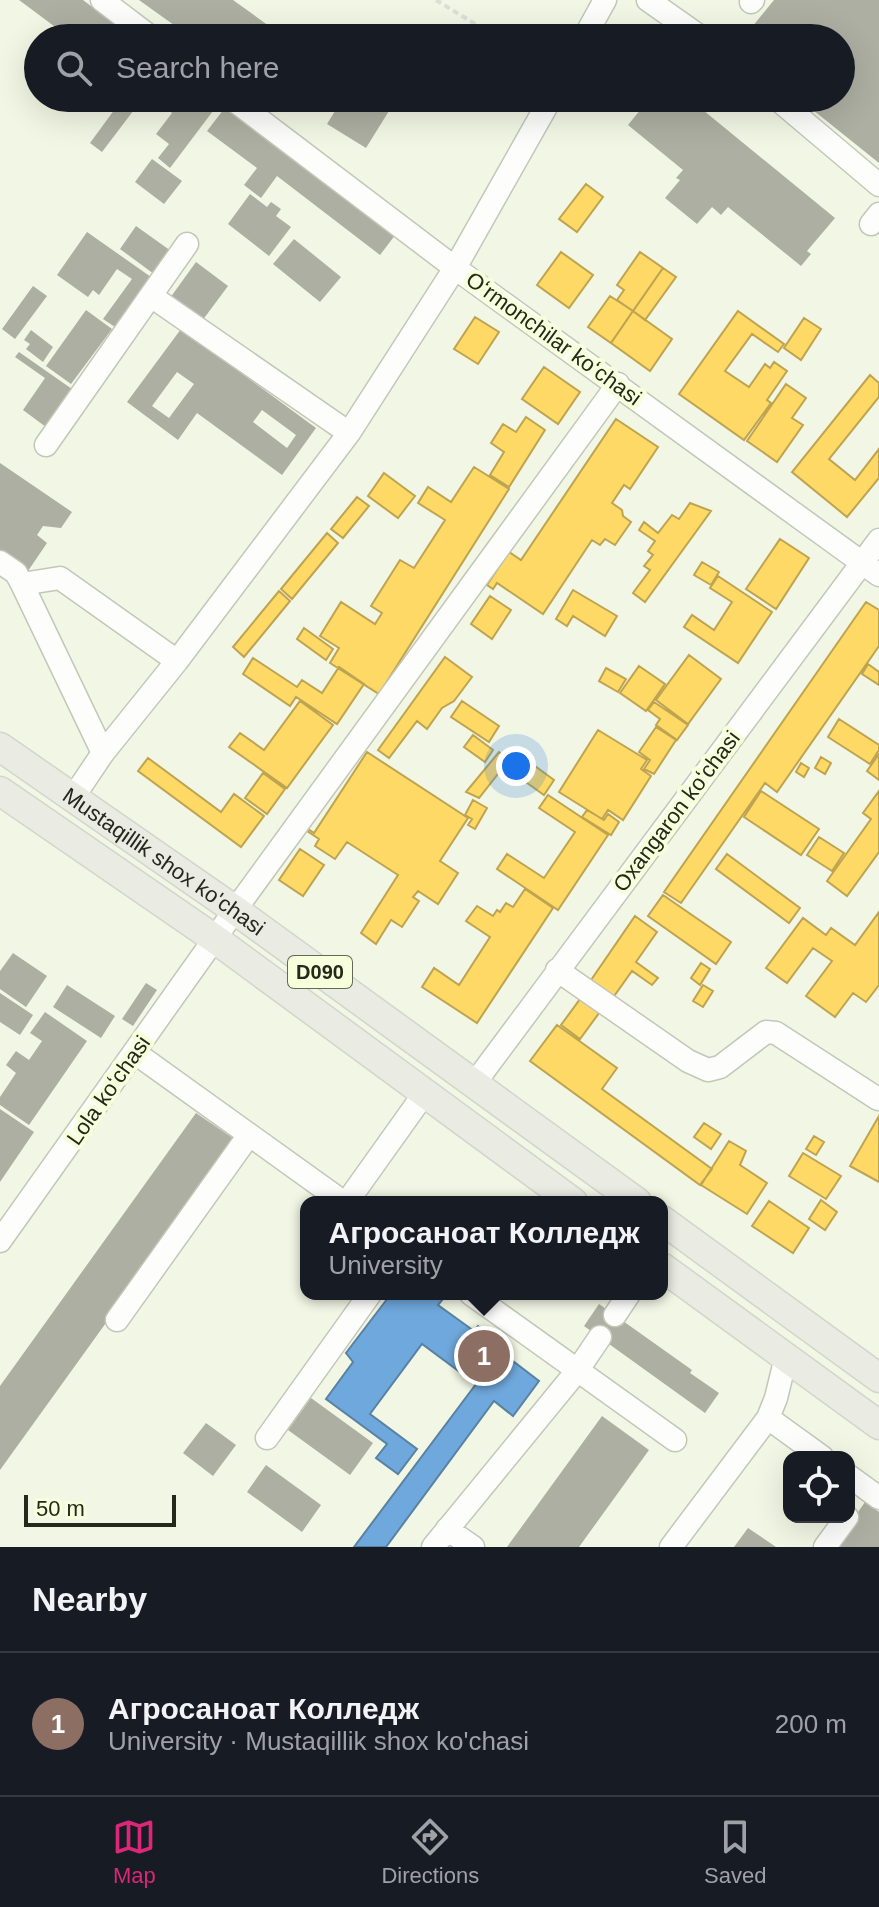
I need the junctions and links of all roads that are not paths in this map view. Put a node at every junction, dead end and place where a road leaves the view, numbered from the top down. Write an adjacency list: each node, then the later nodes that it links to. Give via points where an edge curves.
1 (102, 0): 4 (street)
2 (605, 0): 5 (street)
3 (648, 0): 6 (street)
4 (134, 24)
5 (592, 24)
6 (682, 24)
7 (249, 112): 12 (street, Oʻrmonchilar koʻchasi)
8 (543, 112): 12 (street)
9 (793, 112): 10 (street)
10 (879, 185)
11 (187, 244): 13 (street)
12 (455, 268): 14 (street, Oʻrmonchilar koʻchasi); 15 (street)
13 (151, 296): 15 (street); 16 (street)
14 (618, 384): 19 (street, Oʻrmonchilar koʻchasi); 26 (street, Lola koʻchasi)
15 (349, 433): 21 (street)
16 (46, 445)
17 (879, 540): 19 (street, Oxangaron koʻchasi)
18 (0, 562): 20 (street)
19 (870, 568): 28 (street, Oxangaron koʻchasi)
20 (22, 584): 21 (street, via 60,578); 23 (street)
21 (177, 661): 23 (street)
22 (0, 747): 25 (main road, Mustaqillik shox ko'chasi / D090)
23 (103, 753): 25 (street)
24 (0, 791): 27 (main road, Mustaqillik shox ko'chasi / D090)
25 (72, 799): 26 (main road, Mustaqillik shox ko'chasi / D090)
26 (235, 910): 27 (street, Lola koʻchasi); 30 (main road, Mustaqillik shox ko'chasi / D090)
27 (215, 939): 29 (street, Lola koʻchasi); 31 (main road, Mustaqillik shox ko'chasi / D090)
28 (557, 970): 30 (street, Oxangaron koʻchasi); 32 (street, via 708,1070 720,1067 766,1032 776,1033)
29 (134, 1052): 33 (street); 39 (street, Lola koʻchasi)
30 (474, 1084): 37 (main road, Mustaqillik shox ko'chasi / D090)
31 (424, 1094): 35 (street); 36 (main road, Mustaqillik shox ko'chasi / D090)
32 (878, 1099)
33 (249, 1135): 34 (street); 45 (street)
34 (336, 1196)
35 (349, 1196)
36 (565, 1196)
37 (629, 1196)
38 (668, 1224): 49 (main road)
39 (0, 1241)
40 (668, 1271): 47 (main road)
41 (366, 1300): 52 (street)
42 (479, 1300): 48 (street)
43 (625, 1300): 44 (street)
44 (615, 1315)
45 (117, 1320)
46 (600, 1337): 48 (street)
47 (786, 1357): 50 (street); 51 (main road)
48 (577, 1371): 53 (street); 59 (street)
49 (879, 1378)
50 (768, 1418): 54 (street); 61 (street)
51 (879, 1425)
52 (267, 1438)
53 (675, 1440)
54 (814, 1451)
55 (855, 1480): 56 (street)
56 (873, 1494): 57 (street)
57 (855, 1510)
58 (843, 1523): 62 (street)
59 (440, 1538): 60 (street)
60 (473, 1547)
61 (671, 1547)
62 (825, 1547)

